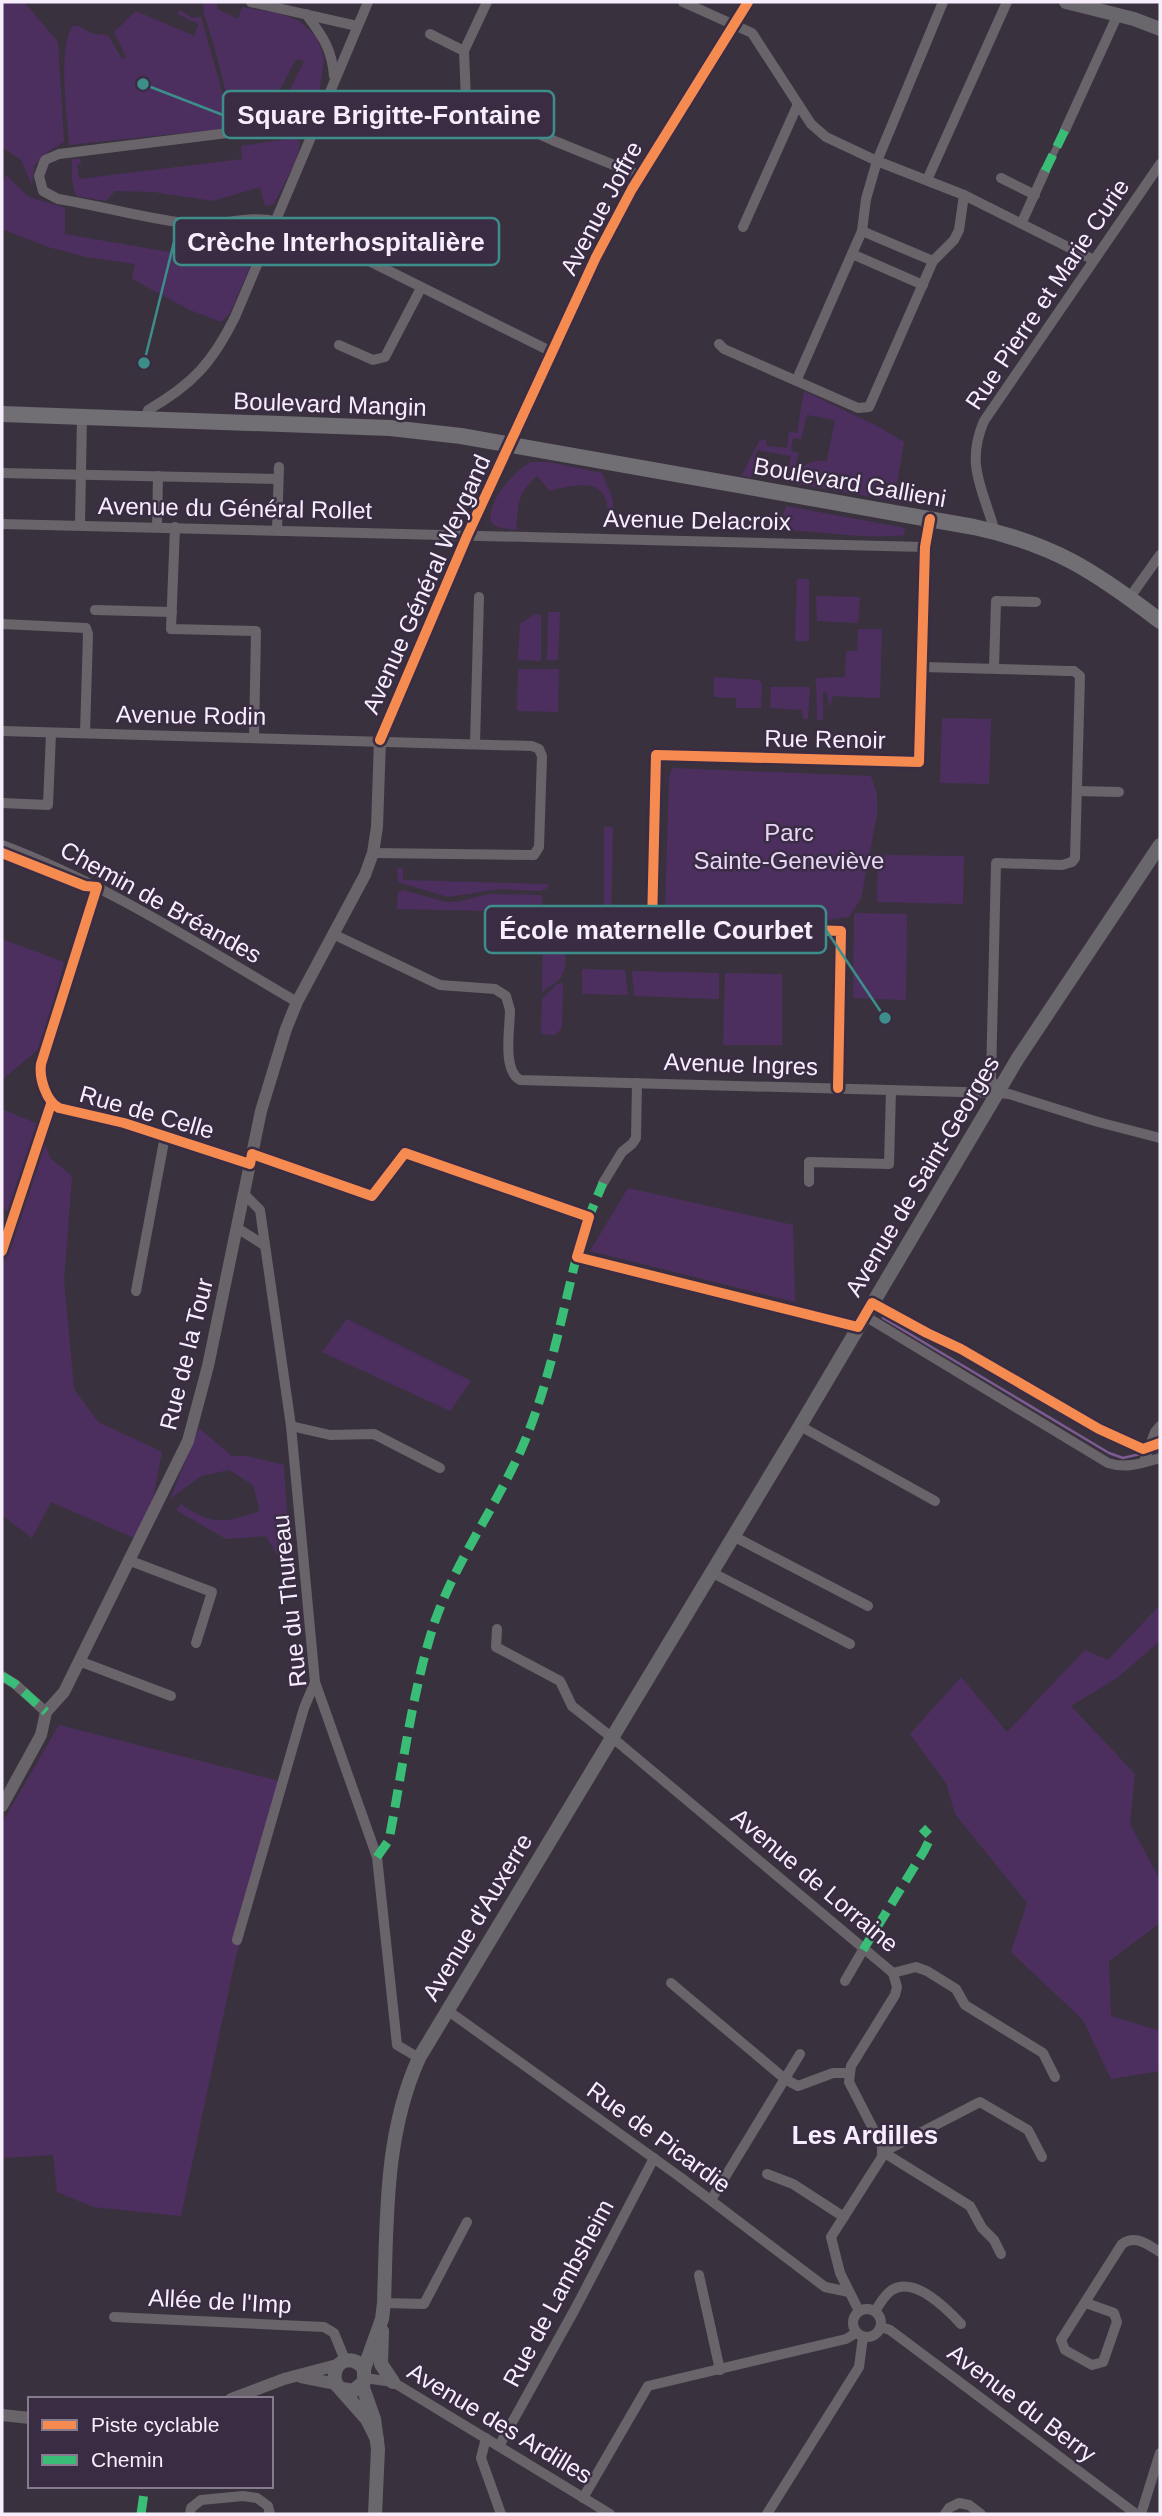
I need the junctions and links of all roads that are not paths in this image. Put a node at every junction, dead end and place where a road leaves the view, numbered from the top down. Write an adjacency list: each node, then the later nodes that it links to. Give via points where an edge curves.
1 (251, 2): 9 (street)
2 (368, 2): 12 (street)
3 (487, 2): 15 (street)
4 (683, 2): 11 (street)
5 (748, 2): 11 (street, Avenue Joffre)
6 (943, 2): 20 (street)
7 (1007, 2): 25 (street)
8 (1069, 2): 10 (main road)
9 (306, 14): 12 (street); 16 (street, via 333,58)
10 (1118, 14): 13 (main road); 19 (street)
11 (733, 25): 17 (street, via 752,33); 23 (street, Avenue Joffre)
12 (357, 26): 16 (street)
13 (1160, 29)
14 (430, 34): 15 (street)
15 (464, 51): 23 (street, via 466,101)
16 (335, 80): 18 (street)
17 (798, 104): 20 (street, via 826,137); 30 (street)
18 (317, 122): 28 (street); 28 (street, via 59,154 45,160 39,176 43,191 58,199 191,223)
19 (1065, 130): 22 (street)
20 (877, 161): 25 (street); 31 (street)
21 (1160, 164): 34 (street, Rue Pierre et Marie Curie)
22 (1045, 171): 27 (street)
23 (641, 176): 40 (street, Avenue Joffre, via 596,257)
24 (1001, 178): 27 (street)
25 (927, 180): 26 (street)
26 (964, 195): 29 (street); 35 (street, via 959,230)
27 (1035, 195): 29 (street)
28 (275, 221): 33 (street)
29 (1022, 222): 34 (street)
30 (743, 227)
31 (862, 231): 32 (street); 35 (street)
32 (852, 254): 36 (street); 41 (street)
33 (259, 259): 37 (street, via 282,261 320,249 338,249); 44 (street, via 219,350 197,376 148,411)
34 (1094, 260): 57 (street, Rue Pierre et Marie Curie, via 981,429 976,475)
35 (933, 261): 36 (street)
36 (923, 285): 41 (street, via 871,404 862,409)
37 (421, 288): 39 (street, via 385,357 373,360); 40 (street)
38 (719, 344): 41 (street)
39 (339, 345)
40 (552, 352): 45 (street, Avenue Joffre)
41 (797, 379)
42 (2, 414): 43 (main road, Boulevard Mangin)
43 (82, 417): 44 (main road, Boulevard Mangin); 48 (street)
44 (146, 419): 45 (main road, Boulevard Mangin, via 411,429)
45 (511, 444): 51 (main road, Boulevard Gallieni); 58 (street, Avenue Général Weygand)
46 (279, 467): 50 (street)
47 (2, 473): 48 (street)
48 (81, 475): 49 (street); 53 (street)
49 (158, 477): 50 (street); 54 (street)
50 (278, 479): 56 (street)
51 (930, 519): 57 (main road, Boulevard Gallieni); 59 (street, Rue Renoir)
52 (2, 524): 53 (street, Avenue du Général Rollet)
53 (80, 525): 54 (street, Avenue du Général Rollet)
54 (157, 527): 55 (street, Avenue du Général Rollet)
55 (175, 527): 56 (street, Avenue du Général Rollet); 65 (street)
56 (277, 530): 58 (street, Avenue du Général Rollet)
57 (995, 531): 62 (main road, Boulevard Gallieni, via 1065,556)
58 (467, 536): 59 (street, Avenue Delacroix); 74 (street, Avenue Général Weygand)
59 (925, 547): 68 (street, Rue Renoir)
60 (1160, 555): 62 (street)
61 (479, 597): 75 (street)
62 (1130, 597): 66 (main road, Boulevard Gallieni)
63 (1036, 602): 69 (street, via 996,601)
64 (95, 610): 65 (street)
65 (172, 612): 73 (street, via 172,629 256,631)
66 (1160, 621)
67 (2, 624): 72 (street, via 86,628)
68 (922, 667): 69 (street); 86 (street, Rue Renoir, via 919,762 656,755 652,925 841,931)
69 (994, 668): 76 (street, via 1078,673)
70 (2, 731): 71 (street, Avenue Rodin)
71 (51, 733): 72 (street, Avenue Rodin); 78 (street, via 48,805)
72 (85, 733): 73 (street, Avenue Rodin)
73 (254, 737): 74 (street, Avenue Rodin)
74 (380, 740): 75 (street, Avenue Rodin); 81 (street, Avenue Général Weygand)
75 (475, 744): 81 (street, Avenue Rodin, via 539,749 536,853)
76 (1077, 791): 77 (street); 88 (street, via 1072,862 996,863 991,1079)
77 (1119, 792)
78 (2, 803)
79 (2, 845): 82 (street, Chemin de Bréandes)
80 (1160, 845): 88 (main road, Avenue de Saint-Georges)
81 (373, 853): 83 (street, Avenue Général Weygand)
82 (97, 887): 84 (street, Chemin de Bréandes); 89 (street, Rue de Celle, via 40,1071 51,1104)
83 (333, 934): 84 (street, Rue de la Tour); 85 (street, Avenue Ingres, via 440,985 501,991 509,1003 510,1068 515,1077 525,1081)
84 (297, 1002): 91 (street, Rue de la Tour, via 264,1096)
85 (637, 1083): 86 (street, Avenue Ingres); 93 (street, via 635,1138)
86 (838, 1088): 87 (street, Avenue Ingres)
87 (891, 1090): 88 (street, Avenue Ingres); 92 (street, via 889,1164 809,1162)
88 (998, 1093): 90 (street, Avenue Ingres); 98 (main road, Avenue de Saint-Georges)
89 (165, 1136): 91 (street, Rue de Celle); 97 (street)
90 (1160, 1138)
91 (250, 1164): 94 (street, Rue de la Tour)
92 (809, 1182)
93 (603, 1183)
94 (244, 1194): 95 (street, Rue de la Tour); 96 (street, Rue du Thureau, via 260,1210)
95 (237, 1228): 96 (street); 107 (street, Rue de la Tour, via 188,1441)
96 (264, 1245): 99 (street, Rue du Thureau)
97 (136, 1290)
98 (865, 1316): 100 (main road, Avenue de Saint-Georges); 103 (street, via 1108,1463)
99 (291, 1426): 104 (street, via 330,1435 374,1434); 115 (street, Rue du Thureau)
100 (800, 1426): 105 (street); 106 (main road, Avenue de Saint-Georges)
101 (1160, 1426): 103 (street)
102 (1160, 1458): 103 (street)
103 (1144, 1462)
104 (440, 1468)
105 (934, 1501)
106 (733, 1536): 108 (main road, Avenue de Saint-Georges); 109 (street)
107 (128, 1559): 111 (street, via 212,1592); 113 (street, Rue de la Tour)
108 (711, 1572): 112 (street); 118 (main road, Avenue d'Auxerre)
109 (868, 1606)
110 (497, 1629): 118 (street, Avenue de Lorraine, via 496,1647 560,1681 572,1706)
111 (196, 1643)
112 (850, 1644)
113 (79, 1661): 116 (street); 117 (street, Rue de la Tour, via 64,1692)
114 (2, 1676): 117 (street)
115 (315, 1682): 120 (street); 127 (street, Rue du Thureau, via 377,1857 397,2045)
116 (171, 1696)
117 (46, 1712): 119 (street, Rue de la Tour, via 41,1735)
118 (611, 1737): 121 (street, Avenue de Lorraine); 125 (main road, Avenue d'Auxerre)
119 (2, 1806)
120 (237, 1940)
121 (863, 1950): 122 (street, Avenue de Lorraine); 123 (street)
122 (893, 1973): 128 (street, Avenue de Lorraine, via 895,1995); 129 (street, via 916,1967 927,1970 956,1989 965,2005 1043,2053)
123 (845, 1981)
124 (671, 1983): 130 (street)
125 (447, 2010): 127 (main road, Avenue d'Auxerre); 133 (street, Rue de Picardie)
126 (800, 2054): 130 (street)
127 (419, 2058): 142 (main road, Avenue d'Auxerre, via 403,2098 392,2148)
128 (848, 2074): 130 (street, via 834,2073 798,2086); 131 (street)
129 (1055, 2077)
130 (785, 2079): 135 (street)
131 (883, 2152): 132 (street, via 980,2102 1028,2130); 136 (street); 139 (street, via 970,2206)
132 (1042, 2157)
133 (654, 2158): 135 (street, Rue de Picardie); 161 (street, Rue de Lambsheim)
134 (767, 2174): 136 (street, via 793,2184)
135 (711, 2200): 141 (street, Rue de Picardie, via 825,2287)
136 (844, 2217): 141 (street, via 831,2237)
137 (467, 2222): 142 (street, via 424,2304)
138 (1160, 2252): 143 (street, via 1140,2240 1127,2240)
139 (1001, 2254)
140 (699, 2275): 152 (street)
141 (849, 2292): 144 (street)
142 (384, 2303): 147 (main road, Avenue d'Auxerre)
143 (1086, 2303): 143 (street, via 1061,2340 1065,2350 1092,2365 1103,2362 1117,2322 1114,2313)
144 (859, 2311): 145 (street); 150 (street, via 853,2321)
145 (875, 2311): 148 (street, via 891,2291 906,2286 944,2306); 149 (street)
146 (114, 2317): 151 (street, Allée de l'Imp, via 324,2327 334,2333)
147 (382, 2319): 151 (main road, Avenue d'Auxerre); 154 (main road, via 382,2364)
148 (961, 2324)
149 (881, 2327): 150 (street, via 872,2337); 172 (street, Avenue du Berry)
150 (859, 2335): 152 (street); 169 (street, via 859,2367)
151 (354, 2369): 153 (street); 154 (street, Avenue des Ardilles); 155 (main road, Avenue d'Auxerre, via 334,2374); 155 (main road, via 353,2390); 160 (main road, via 374,2418)
152 (720, 2370): 163 (street, via 648,2386)
153 (294, 2376): 155 (street); 156 (street)
154 (393, 2382): 159 (street, Avenue des Ardilles)
155 (339, 2386): 160 (main road, via 367,2419)
156 (236, 2397)
157 (2, 2415): 158 (street)
158 (28, 2418)
159 (486, 2438): 161 (street, Avenue des Ardilles); 167 (street, via 481,2458)
160 (377, 2439): 166 (main road)
161 (499, 2446): 163 (street, Avenue des Ardilles)
162 (1160, 2452): 172 (street)
163 (583, 2498): 168 (street, Avenue des Ardilles)
164 (190, 2514): 165 (street, via 201,2500 243,2496 257,2498)
165 (270, 2514)
166 (375, 2514)
167 (501, 2514)
168 (610, 2514)
169 (767, 2514)
170 (945, 2514): 171 (street, via 959,2503)
171 (981, 2514)
172 (1139, 2514)

